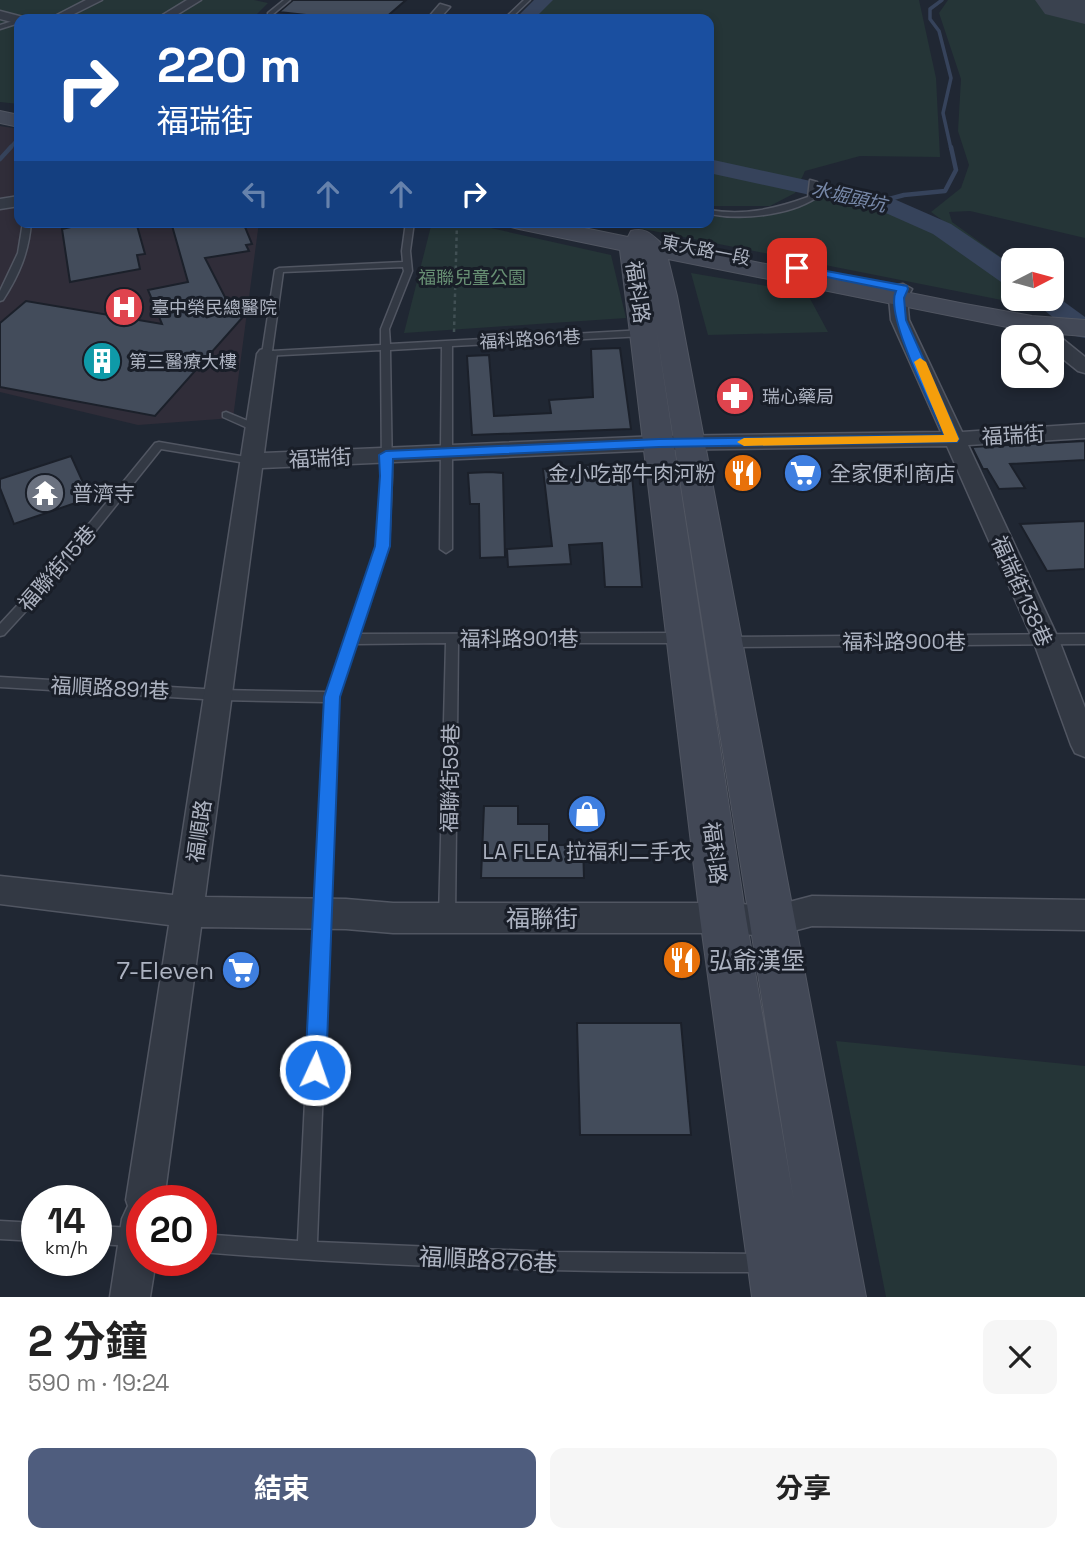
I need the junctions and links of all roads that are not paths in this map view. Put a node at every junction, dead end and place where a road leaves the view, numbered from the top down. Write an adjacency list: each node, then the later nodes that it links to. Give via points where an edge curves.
1 (96, 0): 6 (street)
2 (195, 0): 7 (street)
3 (287, 0): 8 (lane)
4 (527, 0): 10 (lane)
5 (444, 7): 9 (street)
6 (66, 14)
7 (171, 14)
8 (270, 14)
9 (438, 14)
10 (513, 14)
11 (813, 182): 12 (lane, via 811,198 788,208 762,214)
12 (714, 213)
13 (27, 228): 20 (lane, via 17,272)
14 (409, 228): 18 (lane)
15 (554, 228): 17 (street, 東大路一段)
16 (589, 228): 17 (street, 東大路一段)
17 (641, 243): 19 (street, 東大路一段); 22 (street, 福科路); 32 (street, 福科路, via 664,296)
18 (408, 264): 25 (lane, via 385,329); 26 (lane, via 279,270)
19 (900, 293): 21 (street, 東大路一段); 31 (street, 福瑞街138巷, via 900,320)
20 (0, 298)
21 (1058, 324): 27 (street)
22 (644, 333): 23 (lane, 福科路961巷); 32 (street, 福科路)
23 (447, 344): 24 (lane, 福科路961巷); 33 (lane)
24 (417, 345): 25 (lane)
25 (386, 347): 26 (lane); 34 (lane)
26 (267, 354): 29 (street)
27 (1085, 367)
28 (226, 415): 29 (lane)
29 (256, 428): 35 (street)
30 (1085, 431): 31 (street, 福瑞街)
31 (952, 439): 32 (street, 福瑞街); 42 (street, 福瑞街138巷)
32 (674, 443): 33 (street, 福瑞街); 41 (street, 福科路)
33 (446, 451): 34 (street, 福瑞街); 36 (lane)
34 (386, 455): 35 (street, 福瑞街); 39 (lane, via 383,546)
35 (252, 461): 37 (lane, 福聯街15巷, via 159,445 66,560); 44 (street, 福順路)
36 (446, 549)
37 (0, 632)
38 (452, 638): 39 (lane, 福科路901巷); 41 (lane, 福科路901巷); 51 (lane, 福聯街59巷)
39 (350, 639): 45 (lane)
40 (1085, 639): 42 (lane, 福科路900巷)
41 (705, 640): 42 (lane, 福科路900巷); 52 (street, 福科路); 53 (street, 福科路)
42 (1046, 640): 46 (street, 福瑞街138巷)
43 (0, 682): 44 (lane, 福順路891巷)
44 (220, 695): 45 (lane, 福順路891巷); 48 (street, 福順路)
45 (328, 697): 49 (lane)
46 (1085, 746)
47 (0, 890): 48 (street, 福聯街)
48 (188, 912): 49 (street, 福聯街); 54 (street, 福順路)
49 (323, 915): 51 (street, 福聯街); 58 (lane)
50 (1085, 915): 53 (street, 福聯街, via 812,911)
51 (447, 918): 52 (street, 福聯街)
52 (723, 918): 53 (street, 福聯街); 60 (street, 福科路)
53 (774, 921): 62 (street, 福科路)
54 (148, 1185)
55 (0, 1230): 56 (lane)
56 (21, 1231)
57 (217, 1244): 58 (lane, 福順路876巷)
58 (307, 1252): 60 (lane, 福順路876巷, via 600,1265)
59 (134, 1276): 61 (street, 福順路)
60 (778, 1280)
61 (131, 1297)
62 (837, 1297)

